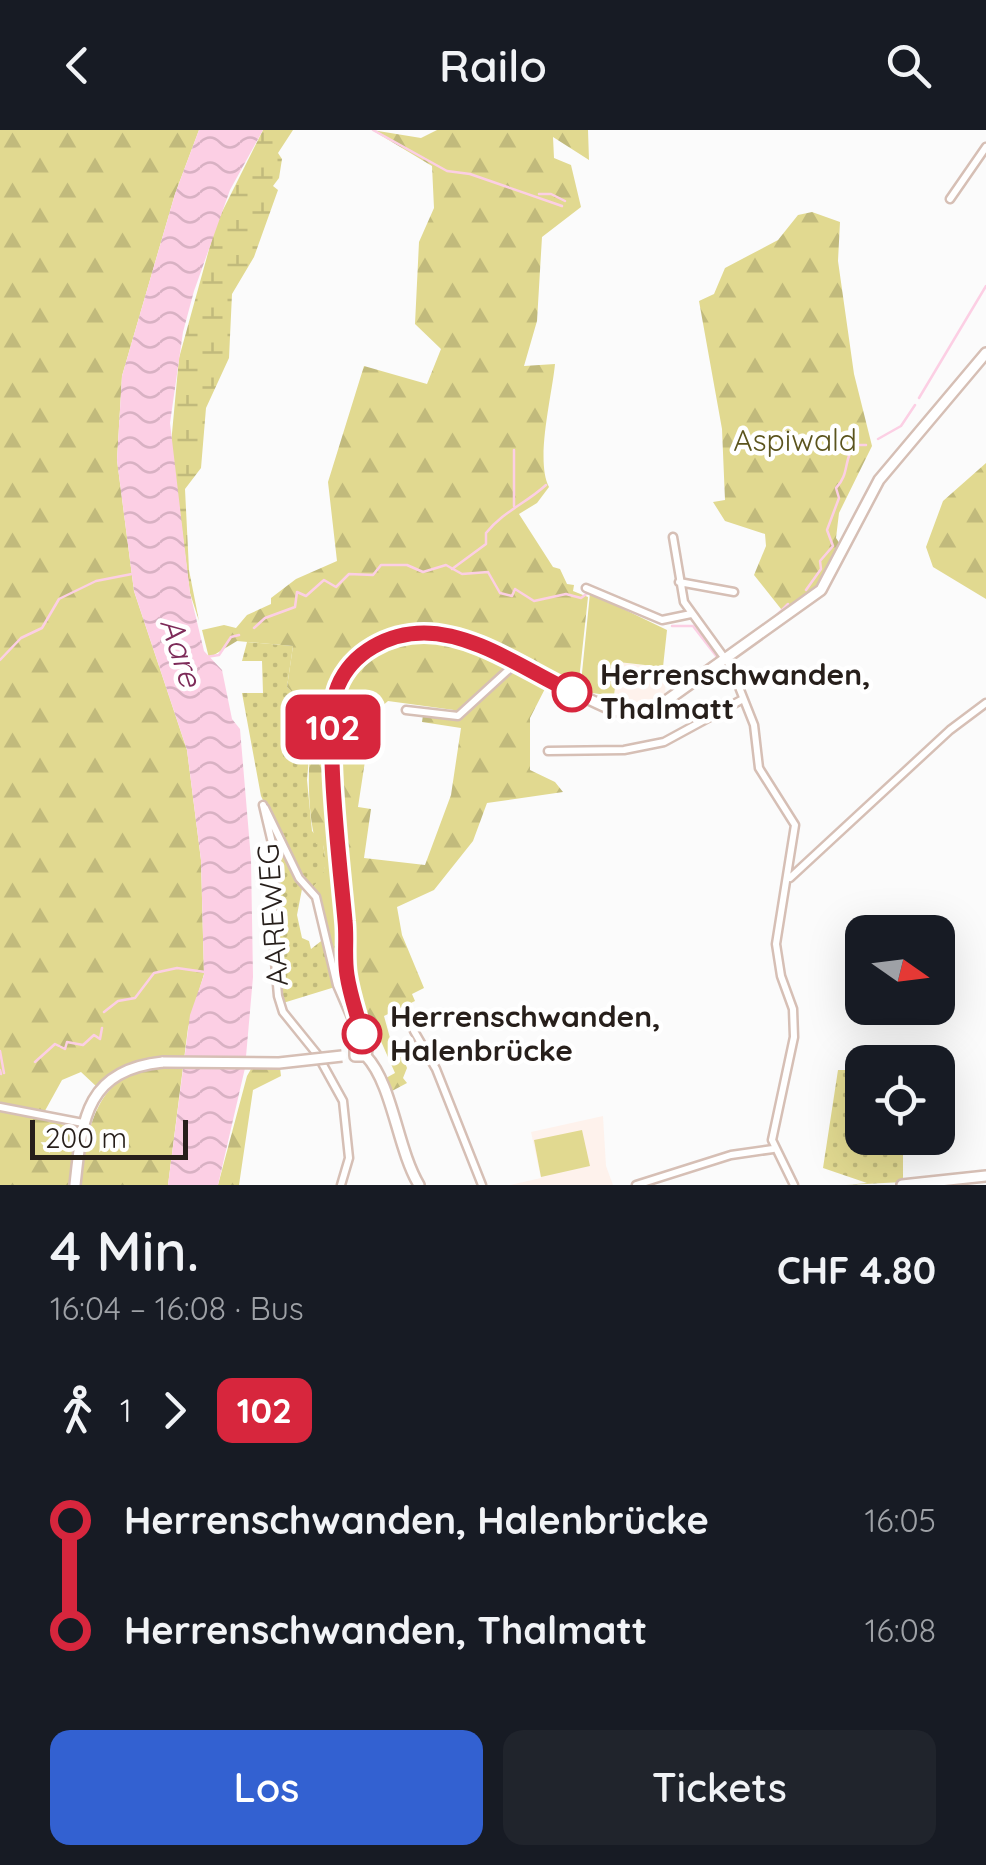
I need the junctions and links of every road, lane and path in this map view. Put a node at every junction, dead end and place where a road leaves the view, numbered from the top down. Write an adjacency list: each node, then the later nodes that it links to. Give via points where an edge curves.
1 (986, 147): 2 (street)
2 (950, 199)
3 (986, 354): 9 (main road, via 886,470 825,586)
4 (673, 537): 5 (street)
5 (679, 582): 7 (street); 8 (street)
6 (586, 588): 8 (street, via 666,621)
7 (734, 592)
8 (692, 614): 9 (street)
9 (726, 662): 10 (main road, via 664,704 636,713 608,708); 11 (street)
10 (515, 664): 13 (street, via 456,716); 17 (main road, via 464,640 407,634 367,650 338,686 333,721 345,961)
11 (743, 698): 14 (street, via 664,742); 15 (street, via 756,730 759,768 796,825)
12 (986, 703): 15 (street)
13 (406, 710)
14 (548, 752)
15 (789, 878): 23 (street, via 776,953 795,1019)
16 (414, 1031): 28 (street)
17 (361, 1032): 18 (main road); 26 (street, AAREWEG, via 336,985 316,898 263,805 276,860 272,932 278,996 342,1096 349,1158)
18 (362, 1044): 19 (main road); 20 (main road)
19 (354, 1053): 20 (main road); 22 (main road, bridge, via 274,1063 139,1066 115,1076)
20 (366, 1056): 27 (main road)
21 (0, 1107): 22 (street)
22 (83, 1123): 25 (main road)
23 (773, 1149): 29 (street); 30 (street)
24 (986, 1176): 31 (main road)
25 (75, 1185)
26 (341, 1185)
27 (419, 1185)
28 (482, 1185)
29 (636, 1185)
30 (794, 1185)
31 (904, 1185)

